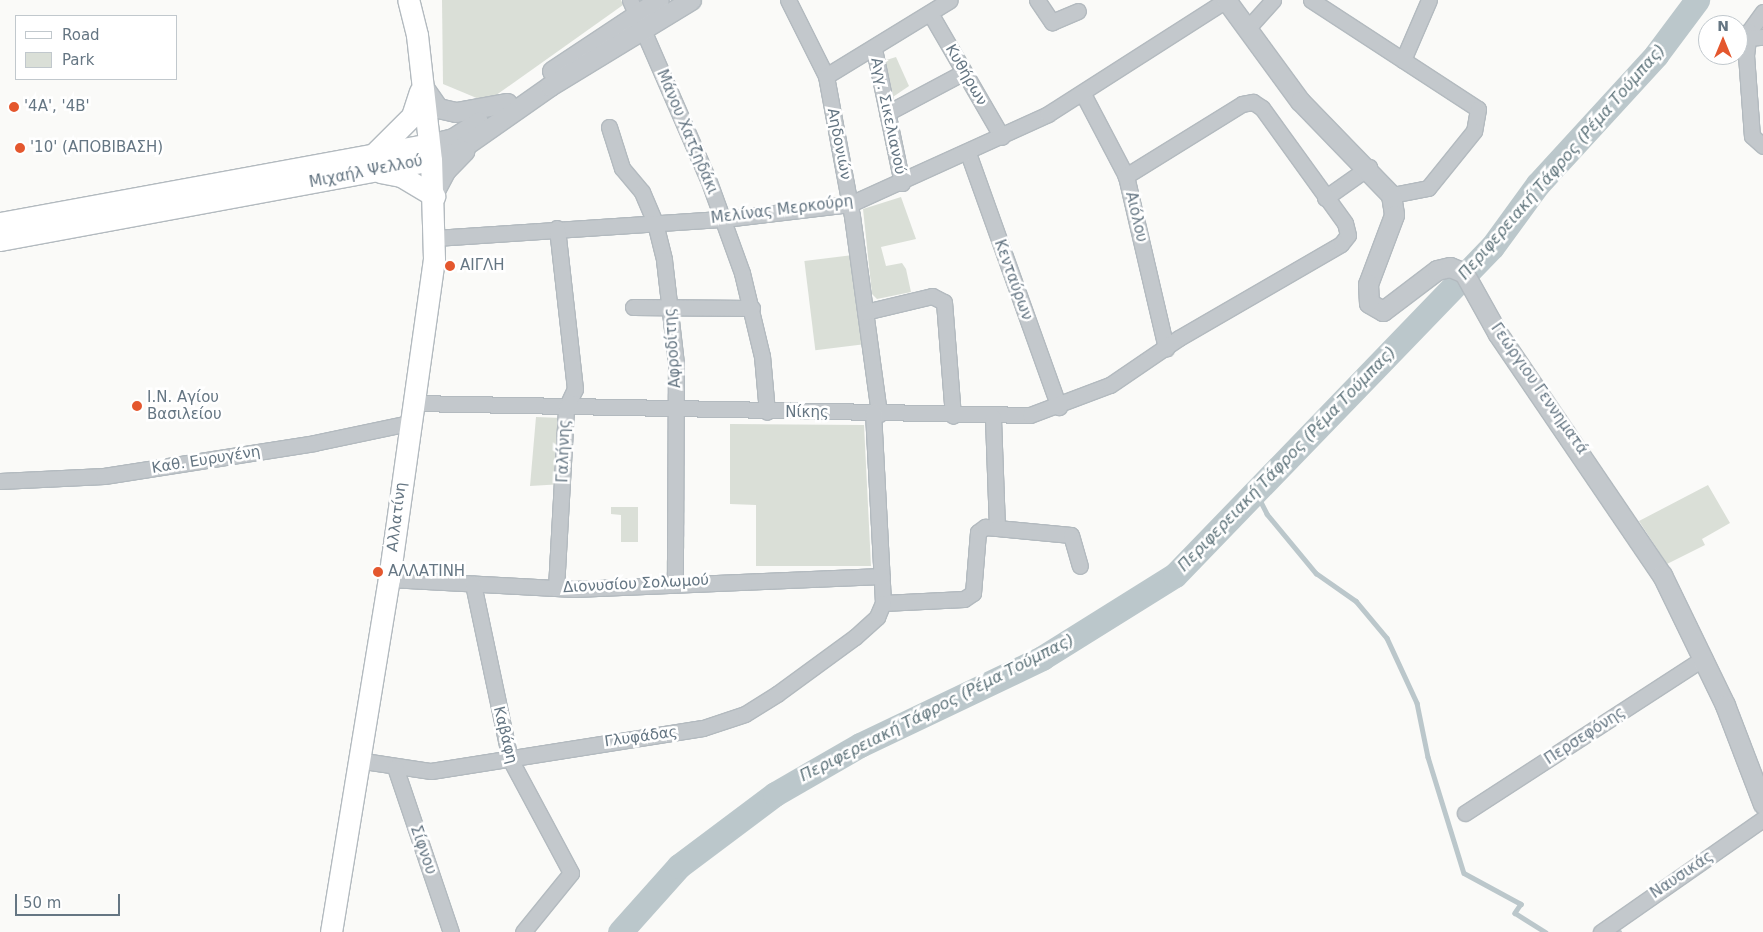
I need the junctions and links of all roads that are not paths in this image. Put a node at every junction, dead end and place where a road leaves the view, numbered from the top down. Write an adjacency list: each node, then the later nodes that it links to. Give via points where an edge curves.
1 (408, 0): 24 (main road, Αλλατίνη)
2 (659, 0): 14 (street, Μιχαήλ Ψελλού)
3 (691, 0): 14 (street, Μιχαήλ Ψελλού)
4 (788, 0): 23 (street, Αηδονιών)
5 (950, 0): 13 (street)
6 (1038, 0): 11 (street, via 1052,22)
7 (1226, 0): 15 (street); 25 (street, Μελίνας Μερκούρη)
8 (1273, 0): 15 (street)
9 (1312, 0): 21 (street)
10 (1429, 0): 21 (street)
11 (1078, 11)
12 (1763, 12): 16 (street)
13 (930, 13): 19 (street); 22 (street, Κυθήρων)
14 (637, 15): 26 (street, Μιχαήλ Ψελλού); 30 (street, Μιχαήλ Ψελλού, via 550,86); 42 (street, Μάνου Χατζηδάκι)
15 (1247, 29): 35 (street, via 1300,101)
16 (1748, 36)
17 (1763, 37): 18 (street)
18 (1748, 38)
19 (874, 49): 23 (street); 27 (street, Αγγ. Σικελιανού)
20 (1748, 57): 31 (street, via 1752,131)
21 (1403, 60): 39 (street, via 1474,106 1479,114 1474,131 1428,188)
22 (964, 72): 27 (street); 29 (street, Κυθήρων)
23 (826, 76): 41 (street, Αηδονιών)
24 (422, 84): 26 (street, via 438,108 456,112); 32 (main road, Αλλατίνη); 34 (main road, via 412,116)
25 (1083, 94): 29 (street, Μελίνας Μερκούρη); 36 (street, Αιόλου)
26 (507, 103): 32 (street, Μιχαήλ Ψελλού)
27 (887, 113): 37 (street, Αγγ. Σικελιανού)
28 (609, 127): 44 (street, Αφροδίτης, via 622,168 642,192)
29 (1002, 137): 33 (street, Μελίνας Μερκούρη)
30 (472, 140): 32 (street, Μιχαήλ Ψελλού, via 456,152); 38 (street)
31 (1763, 146)
32 (430, 152): 34 (main road, Μιχαήλ Ψελλού); 38 (main road, Αλλατίνη)
33 (968, 152): 37 (street, Μελίνας Μερκούρη); 53 (street, Κενταύρων)
34 (373, 163): 38 (main road); 43 (main road, Μιχαήλ Ψελλού); 47 (main road, Μιχαήλ Ψελλού)
35 (1369, 168): 39 (street); 40 (street)
36 (1126, 176): 40 (street, Νίκης, via 1242,104 1253,102 1262,108); 52 (street, Αιόλου)
37 (902, 183): 41 (street, Μελίνας Μερκούρη)
38 (434, 194): 46 (main road, Αλλατίνη)
39 (1391, 194): 70 (street, Γεώργιου Γεννηματά, via 1394,215 1368,284 1369,302 1383,311 1437,270 1450,267 1464,273 1498,334 1662,575)
40 (1325, 198): 52 (street, Νίκης, via 1347,227 1344,242)
41 (850, 204): 42 (street, Μελίνας Μερκούρη); 51 (street, Αηδονιών)
42 (724, 218): 44 (street, Μελίνας Μερκούρη); 50 (street, Μάνου Χατζηδάκι)
43 (0, 223)
44 (655, 223): 45 (street, Μελίνας Μερκούρη); 49 (street, Αφροδίτης)
45 (557, 228): 46 (street, Μελίνας Μερκούρη); 54 (street, Γαλήνης, via 575,389)
46 (435, 238): 57 (main road, Αλλατίνη)
47 (0, 240)
48 (633, 307): 49 (street)
49 (671, 308): 50 (street); 55 (street, Αφροδίτης)
50 (752, 308): 56 (street, Μάνου Χατζηδάκι)
51 (865, 312): 58 (street, Αηδονιών); 59 (street, via 932,296 944,302)
52 (1166, 348): 53 (street, Νίκης, via 1110,385)
53 (1059, 407): 60 (street, Νίκης)
54 (566, 408): 55 (street, Νίκης); 57 (street, Νίκης); 68 (street, Γαλήνης)
55 (676, 410): 56 (street, Νίκης); 66 (street, Αφροδίτης)
56 (767, 412): 58 (street, Νίκης)
57 (411, 413): 61 (street, Καθ. Ευρυγένη, via 314,443 104,476); 65 (main road, Αλλατίνη)
58 (876, 413): 59 (street, Νίκης); 64 (street, Αηδονιών)
59 (953, 416): 60 (street, Νίκης)
60 (993, 417): 62 (street)
61 (0, 481)
62 (997, 528): 63 (street, via 1071,535); 69 (street, via 985,527 978,532 970,596)
63 (1080, 566)
64 (882, 576): 66 (street, Διονυσίου Σολωμού); 69 (street, Αηδονιών)
65 (390, 580): 67 (street, Διονυσίου Σολωμού); 72 (main road, Αλλατίνη)
66 (675, 583): 68 (street, Διονυσίου Σολωμού)
67 (473, 584): 68 (street, Διονυσίου Σολωμού); 71 (street, Καβάφη)
68 (556, 588)
69 (883, 603): 71 (street, Γλυφάδας, via 877,617 855,637 745,714 692,730)
70 (1704, 658): 74 (street, Γεώργιου Γεννηματά); 75 (street, Περσεφόνης)
71 (510, 759): 73 (street, Γλυφάδας, via 431,771); 79 (street, Καβάφη, via 571,873)
72 (358, 760): 73 (street, Γλυφάδας); 77 (main road, Αλλατίνη)
73 (395, 768): 78 (street, Σίφνου)
74 (1763, 804)
75 (1464, 813)
76 (1763, 819): 80 (street, Ναυσικάς)
77 (331, 932)
78 (451, 932)
79 (523, 932)
80 (1602, 932)

